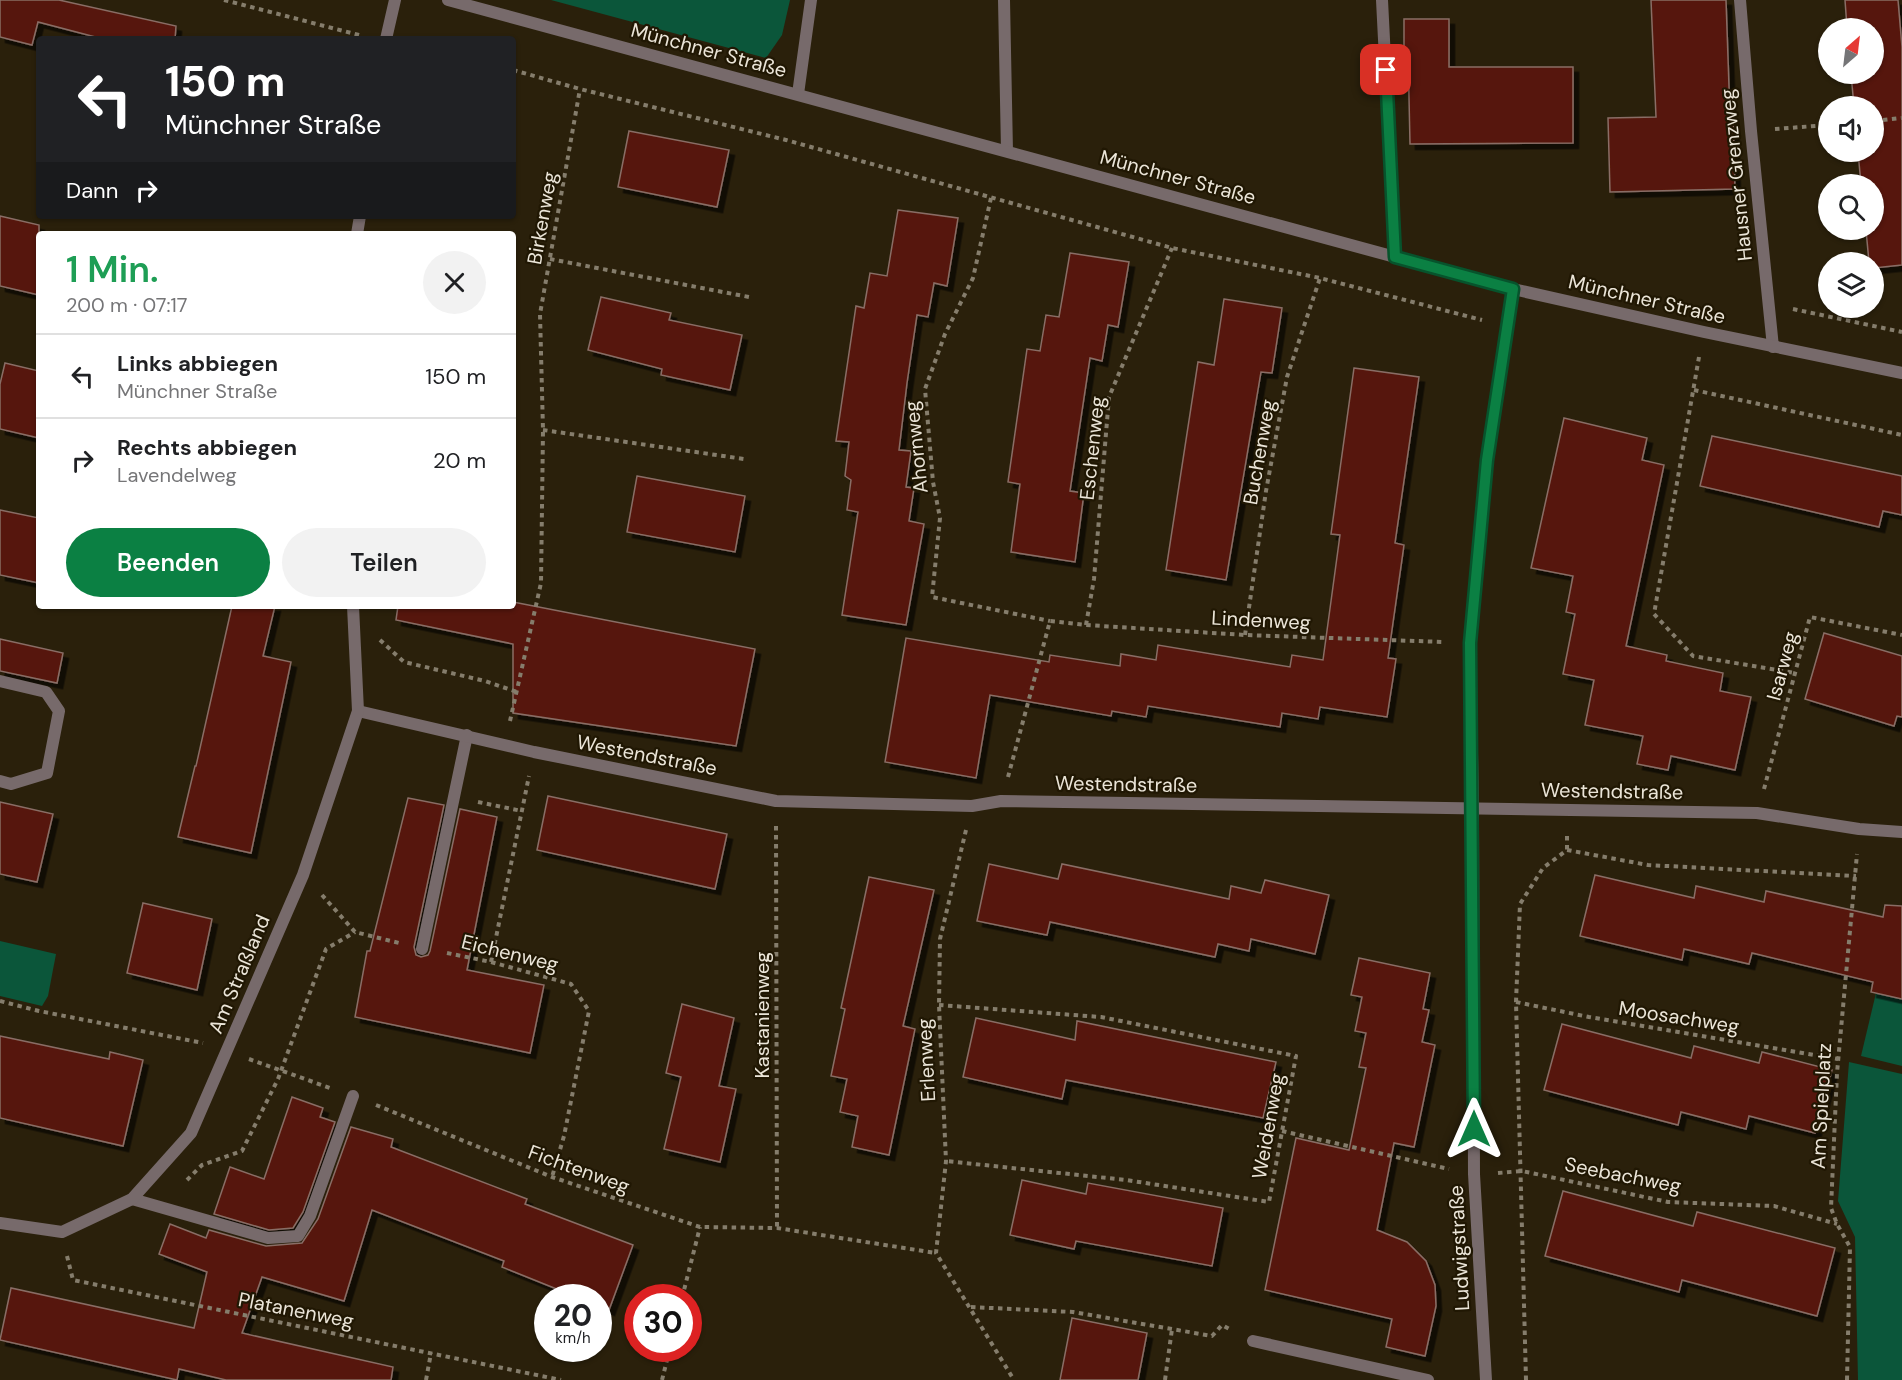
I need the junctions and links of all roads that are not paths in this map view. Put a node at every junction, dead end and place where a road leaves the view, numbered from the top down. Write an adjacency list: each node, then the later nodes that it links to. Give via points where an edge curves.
1 (395, 0): 7 (street)
2 (448, 0): 8 (street, Münchner Straße)
3 (811, 0): 8 (street)
4 (1004, 0): 9 (street)
5 (1382, 0): 10 (street)
6 (1740, 0): 12 (street, Hausner Grenzweg)
7 (387, 36)
8 (798, 94): 9 (street, Münchner Straße)
9 (1007, 151): 10 (street, Münchner Straße)
10 (1395, 257): 11 (street, Münchner Straße)
11 (1513, 289): 12 (street, Münchner Straße); 19 (street, Ludwigstraße, via 1487,460 1470,643)
12 (1773, 347): 13 (street, Münchner Straße)
13 (1902, 373)
14 (353, 609): 16 (street, Am Straßland)
15 (0, 681): 18 (street, via 46,692 59,711 48,773 11,784)
16 (358, 711): 17 (street, Westendstraße); 23 (street, Am Straßland, via 303,875 191,1132)
17 (467, 735): 19 (street, Westendstraße, via 776,801 972,806 1001,801); 21 (street)
18 (0, 781)
19 (1473, 808): 20 (street, Westendstraße, via 1757,813); 27 (street, Ludwigstraße, via 1474,1174)
20 (1902, 832)
21 (422, 949)
22 (353, 1096): 23 (street, via 310,1216 298,1236 268,1238)
23 (132, 1198): 24 (street, Am Straßland, via 62,1232)
24 (0, 1223)
25 (1253, 1341): 26 (street)
26 (1428, 1380)
27 (1486, 1380)

